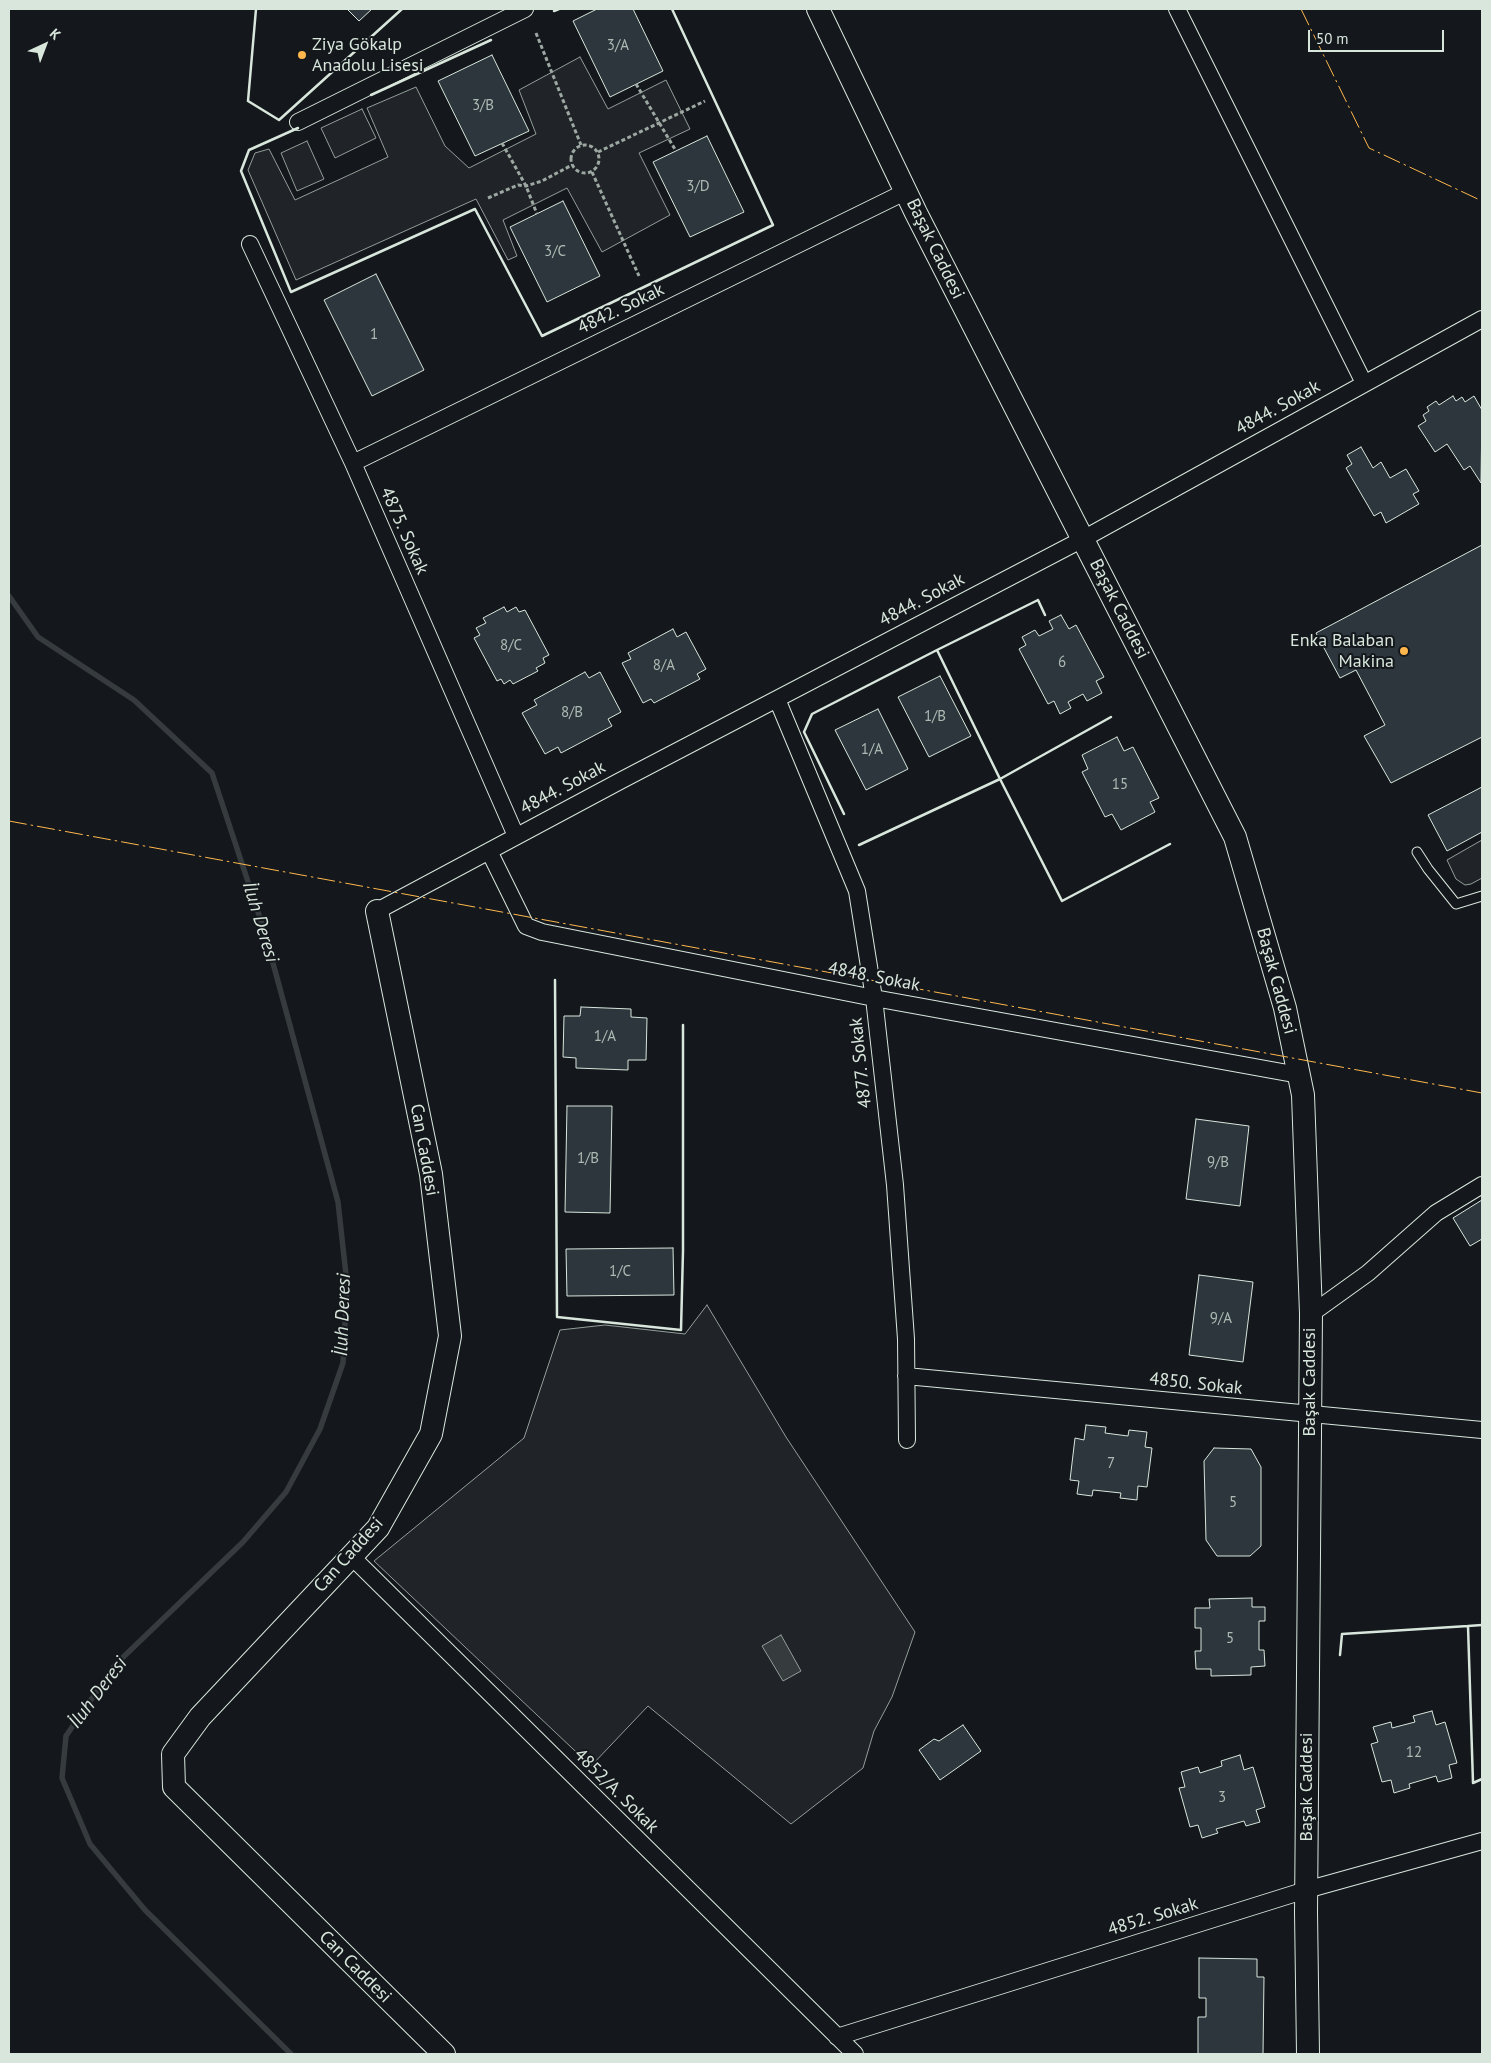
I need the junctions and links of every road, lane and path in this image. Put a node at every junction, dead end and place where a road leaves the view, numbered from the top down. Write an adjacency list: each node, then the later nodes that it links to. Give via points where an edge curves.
1 (525, 9): 7 (street)
2 (818, 9): 16 (street, Başak Caddesi)
3 (1178, 9): 22 (street)
4 (536, 34): 10 (path)
5 (636, 84): 8 (path)
6 (705, 102): 8 (path)
7 (298, 122)
8 (659, 123): 11 (path); 12 (path)
9 (502, 144): 15 (path)
10 (581, 145): 12 (path, via 591,146); 13 (path, via 571,156)
11 (676, 151)
12 (598, 152): 14 (path, via 600,161)
13 (572, 165): 14 (path, via 583,174); 15 (path)
14 (592, 172): 20 (path)
15 (526, 186): 17 (path, via 518,185); 18 (path)
16 (907, 191): 23 (street, 4842. Sokak); 24 (street, Başak Caddesi)
17 (488, 198)
18 (537, 214)
19 (250, 244): 23 (street, 4875. Sokak)
20 (639, 276)
21 (1482, 319): 22 (street, 4844. Sokak)
22 (1364, 383): 24 (street, 4844. Sokak)
23 (353, 463): 26 (street, 4875. Sokak)
24 (1083, 539): 25 (street, 4844. Sokak); 32 (street, Başak Caddesi, via 1235,837 1285,1008)
25 (777, 698): 26 (street, 4844. Sokak); 31 (street, 4877. Sokak, via 857,891)
26 (516, 836): 27 (street, 4844. Sokak)
27 (489, 851): 30 (street, 4844. Sokak); 31 (street, 4848. Sokak, via 526,926 542,932)
28 (1417, 852): 29 (lane, via 1456,904)
29 (1482, 896)
30 (377, 911): 39 (street, Can Caddesi, via 431,1174 450,1336 431,1434 378,1528)
31 (874, 998): 32 (street, 4848. Sokak); 35 (street, 4877. Sokak, via 895,1185)
32 (1299, 1075): 34 (street, Başak Caddesi, via 1303,1095)
33 (1482, 1185): 34 (street, via 1436,1213 1368,1273)
34 (1311, 1314): 36 (street, Başak Caddesi)
35 (906, 1376): 36 (street, 4850. Sokak); 38 (street, 4877. Sokak)
36 (1310, 1415): 37 (street, 4850. Sokak); 41 (street, Başak Caddesi)
37 (1482, 1430)
38 (906, 1440)
39 (351, 1556): 42 (street, 4852/A. Sokak); 43 (street, Can Caddesi, via 200,1717 172,1754 174,1787)
40 (1482, 1841): 41 (street, 4852. Sokak)
41 (1306, 1890): 42 (street, 4852. Sokak); 45 (street, Başak Caddesi)
42 (837, 2037): 44 (street, 4852/A. Sokak)
43 (444, 2054)
44 (854, 2054)
45 (1308, 2054)

